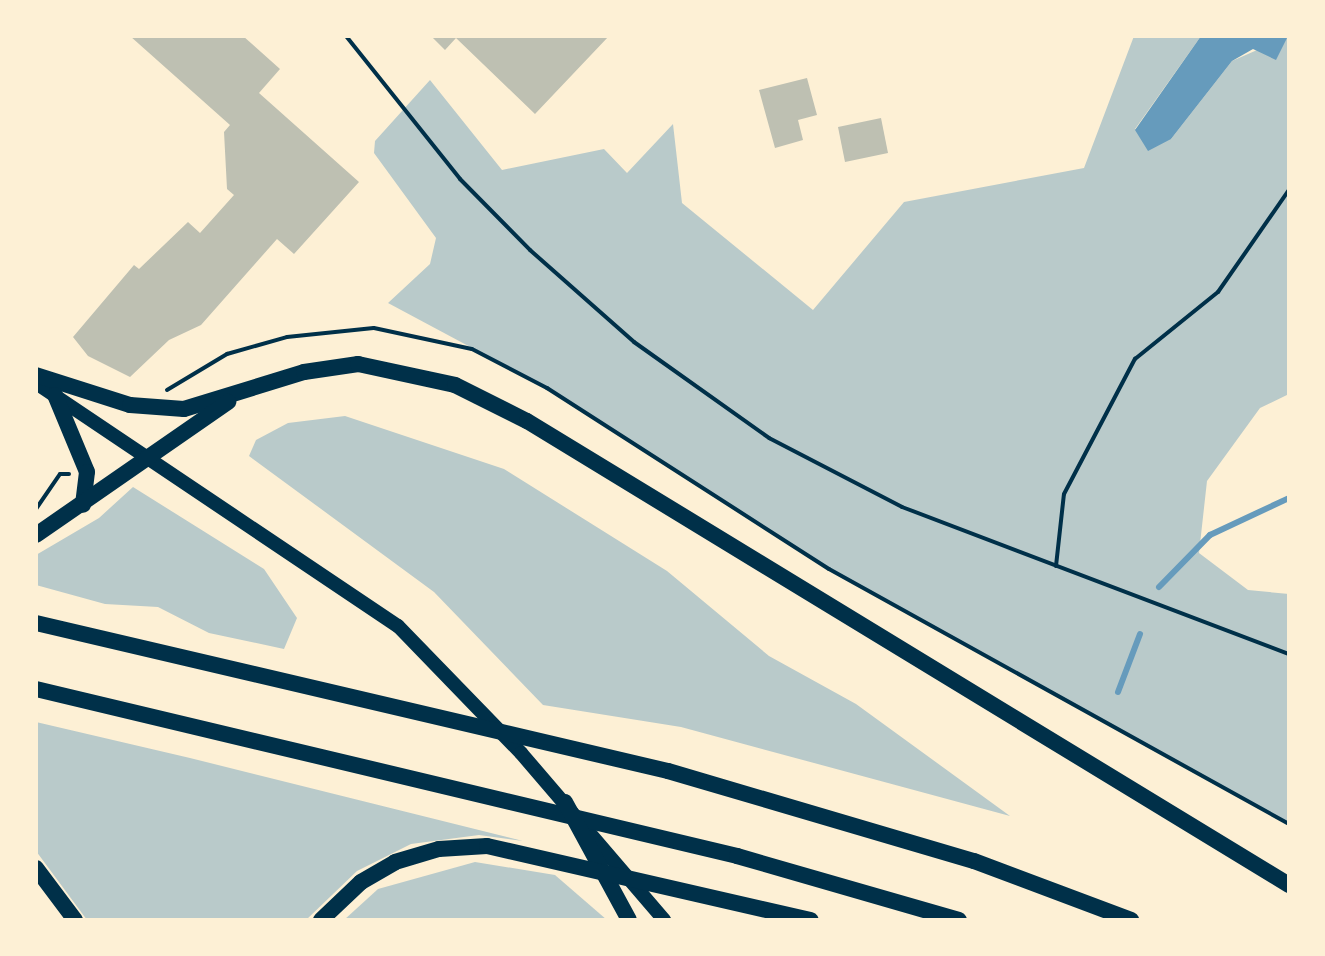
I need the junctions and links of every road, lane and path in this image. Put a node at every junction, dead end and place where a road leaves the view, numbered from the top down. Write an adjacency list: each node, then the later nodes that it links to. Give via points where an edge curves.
1 (346, 36): 10 (path, via 460,179 634,342 769,438 902,507)
2 (1289, 190): 10 (path, via 1218,292 1135,359 1064,494)
3 (36, 375): 5 (highway, via 130,405 184,409)
4 (36, 383): 6 (main road)
5 (247, 391): 7 (highway); 16 (highway, via 358,364 455,385 527,421)
6 (55, 395): 7 (main road); 8 (highway, via 87,472)
7 (152, 458): 8 (highway); 14 (main road, via 389,618)
8 (83, 505): 9 (highway)
9 (36, 535)
10 (1056, 566): 12 (path)
11 (36, 623): 23 (highway, via 668,771 974,861)
12 (1289, 654)
13 (36, 689): 22 (highway, via 737,856)
14 (565, 802): 19 (highway); 20 (main road)
15 (36, 868): 17 (highway)
16 (1289, 885)
17 (75, 920)
18 (321, 920): 21 (highway, via 377,871 464,846)
19 (629, 920)
20 (664, 920)
21 (811, 920)
22 (959, 920)
23 (1131, 920)

